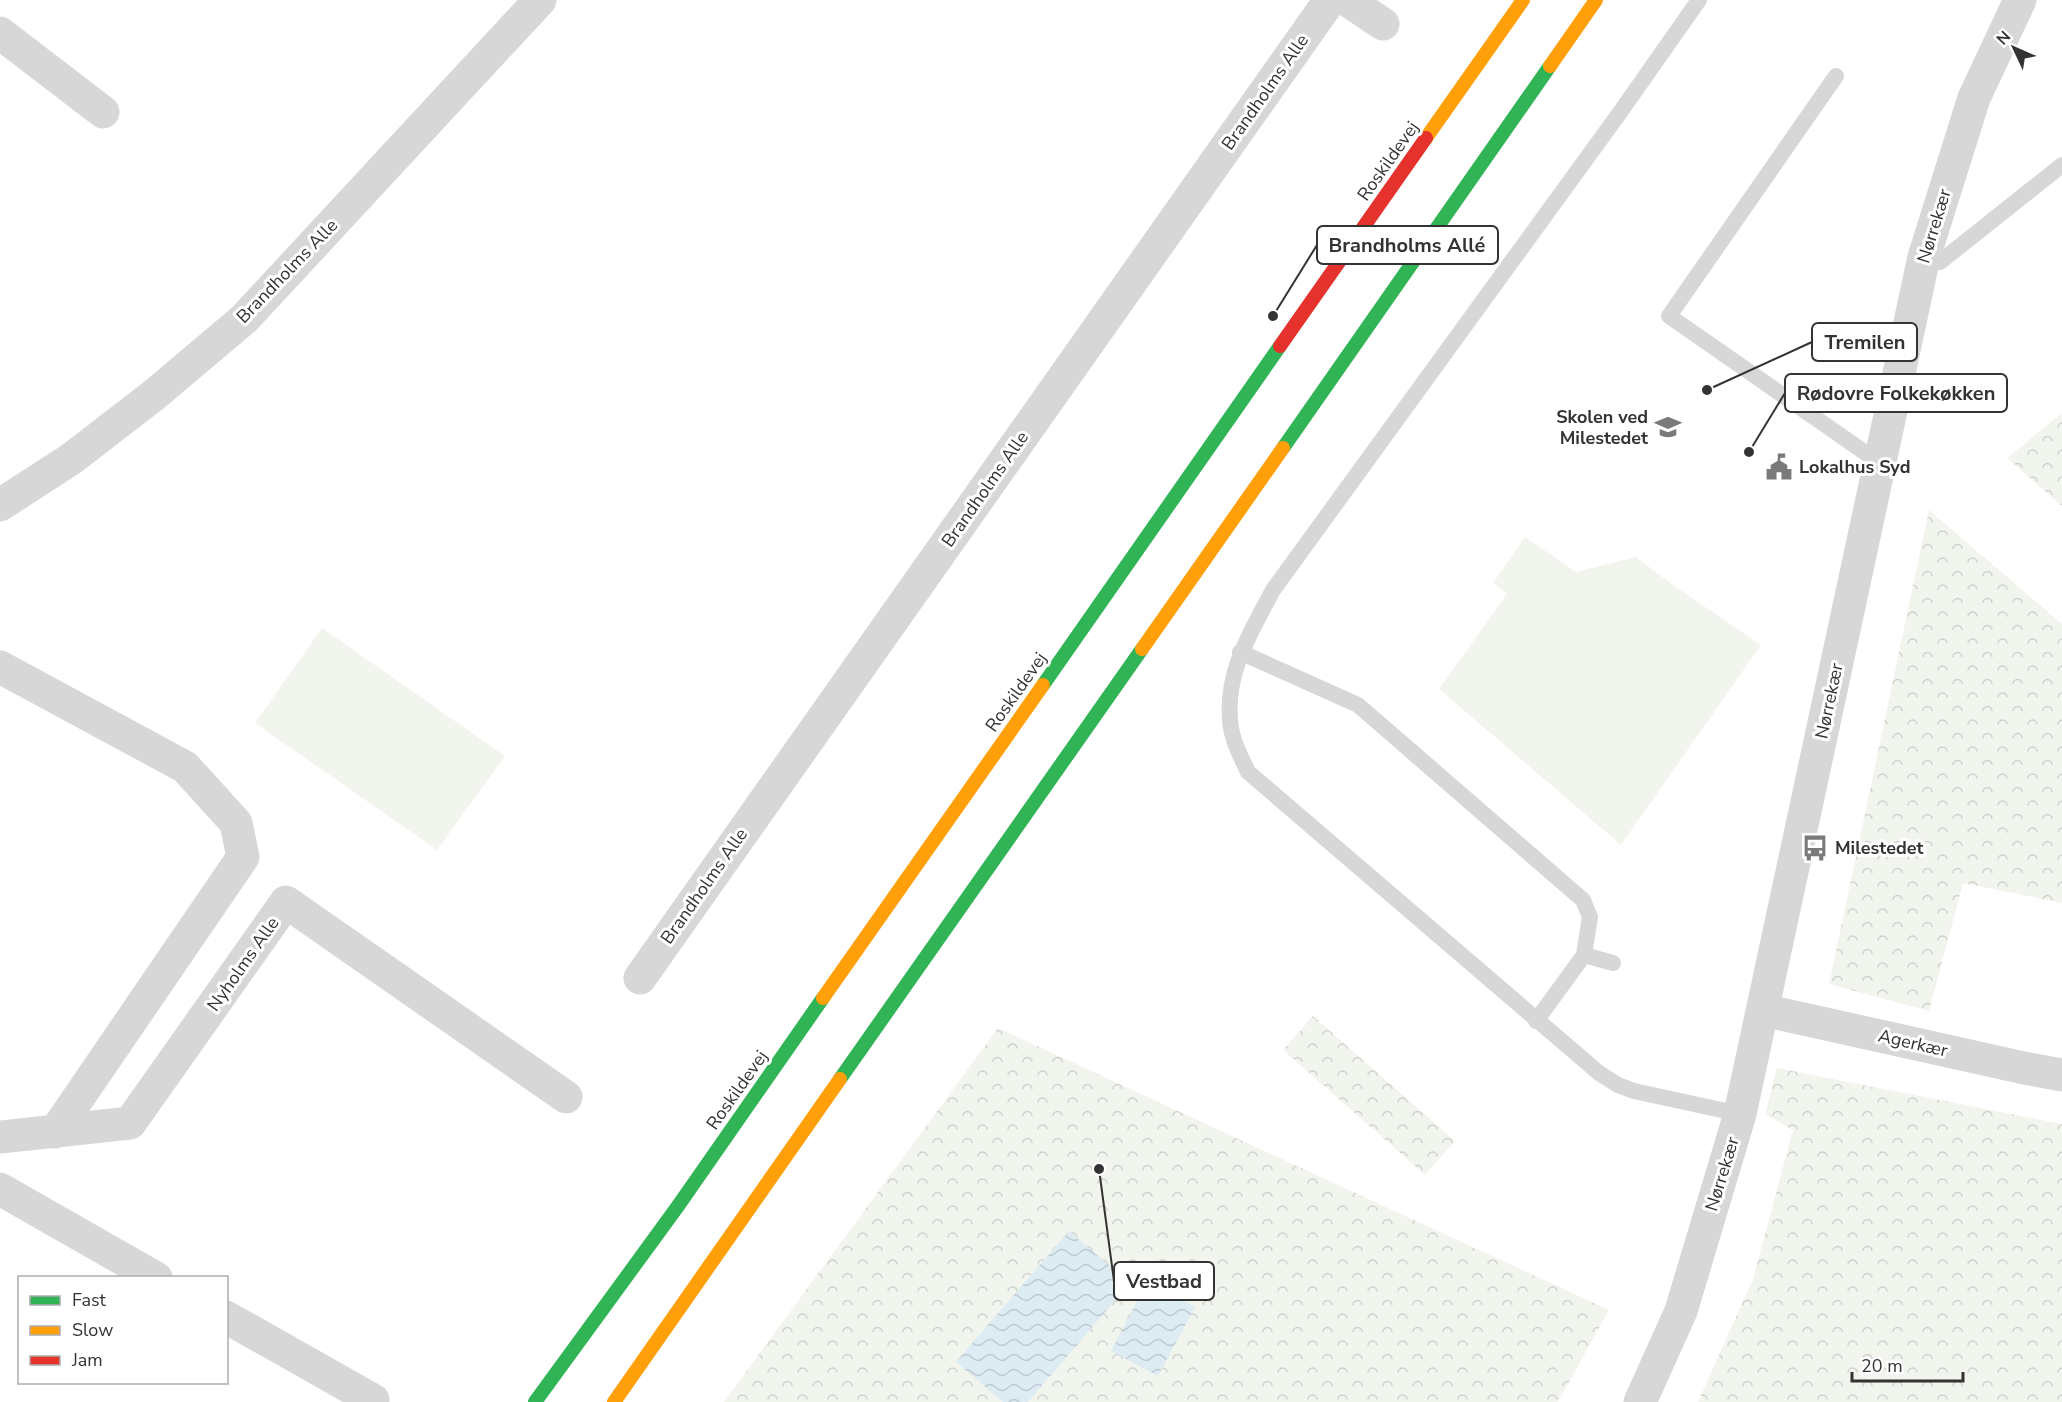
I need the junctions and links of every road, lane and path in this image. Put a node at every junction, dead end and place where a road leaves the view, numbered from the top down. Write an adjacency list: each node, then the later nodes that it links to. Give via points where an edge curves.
1 (540, 0): 17 (street, Brandholms Alle, via 243,319 72,459)
2 (1330, 0): 22 (street, Brandholms Alle)
3 (1347, 0): 10 (street)
4 (1497, 0): 9 (lane)
5 (1523, 0): 9 (main road, Roskildevej)
6 (1596, 0): 35 (main road)
7 (1699, 0): 18 (lane, via 1273,590)
8 (2020, 0): 15 (street, Nørrekær, via 1974,98)
9 (1510, 19): 34 (main road, Roskildevej, via 678,1206)
10 (1383, 24)
11 (0, 33): 13 (street)
12 (1836, 76): 16 (lane, via 1669,316)
13 (103, 112)
14 (2062, 165): 15 (lane, via 1940,262)
15 (1924, 257): 16 (street, Nørrekær)
16 (1880, 462): 23 (street, Nørrekær)
17 (0, 505)
18 (1240, 652): 20 (lane, via 1358,705 1583,900 1590,917); 24 (lane, via 1231,687 1230,720 1248,772)
19 (0, 667): 28 (street, via 185,767 236,823 243,857)
20 (1584, 955): 21 (lane); 24 (lane)
21 (1613, 963)
22 (640, 978)
23 (1764, 1010): 25 (street, Agerkær); 27 (street, Nørrekær)
24 (1536, 1021): 27 (lane, via 1618,1085)
25 (2062, 1075)
26 (566, 1097): 28 (street, Nyholms Alle, via 286,902 130,1123)
27 (1740, 1114): 36 (street, Nørrekær, via 1681,1311)
28 (55, 1132): 29 (street, Nyholms Alle)
29 (0, 1137)
30 (0, 1189): 31 (street)
31 (152, 1276)
32 (228, 1318): 33 (street)
33 (373, 1400)
34 (535, 1402)
35 (614, 1402)
36 (1640, 1402)

